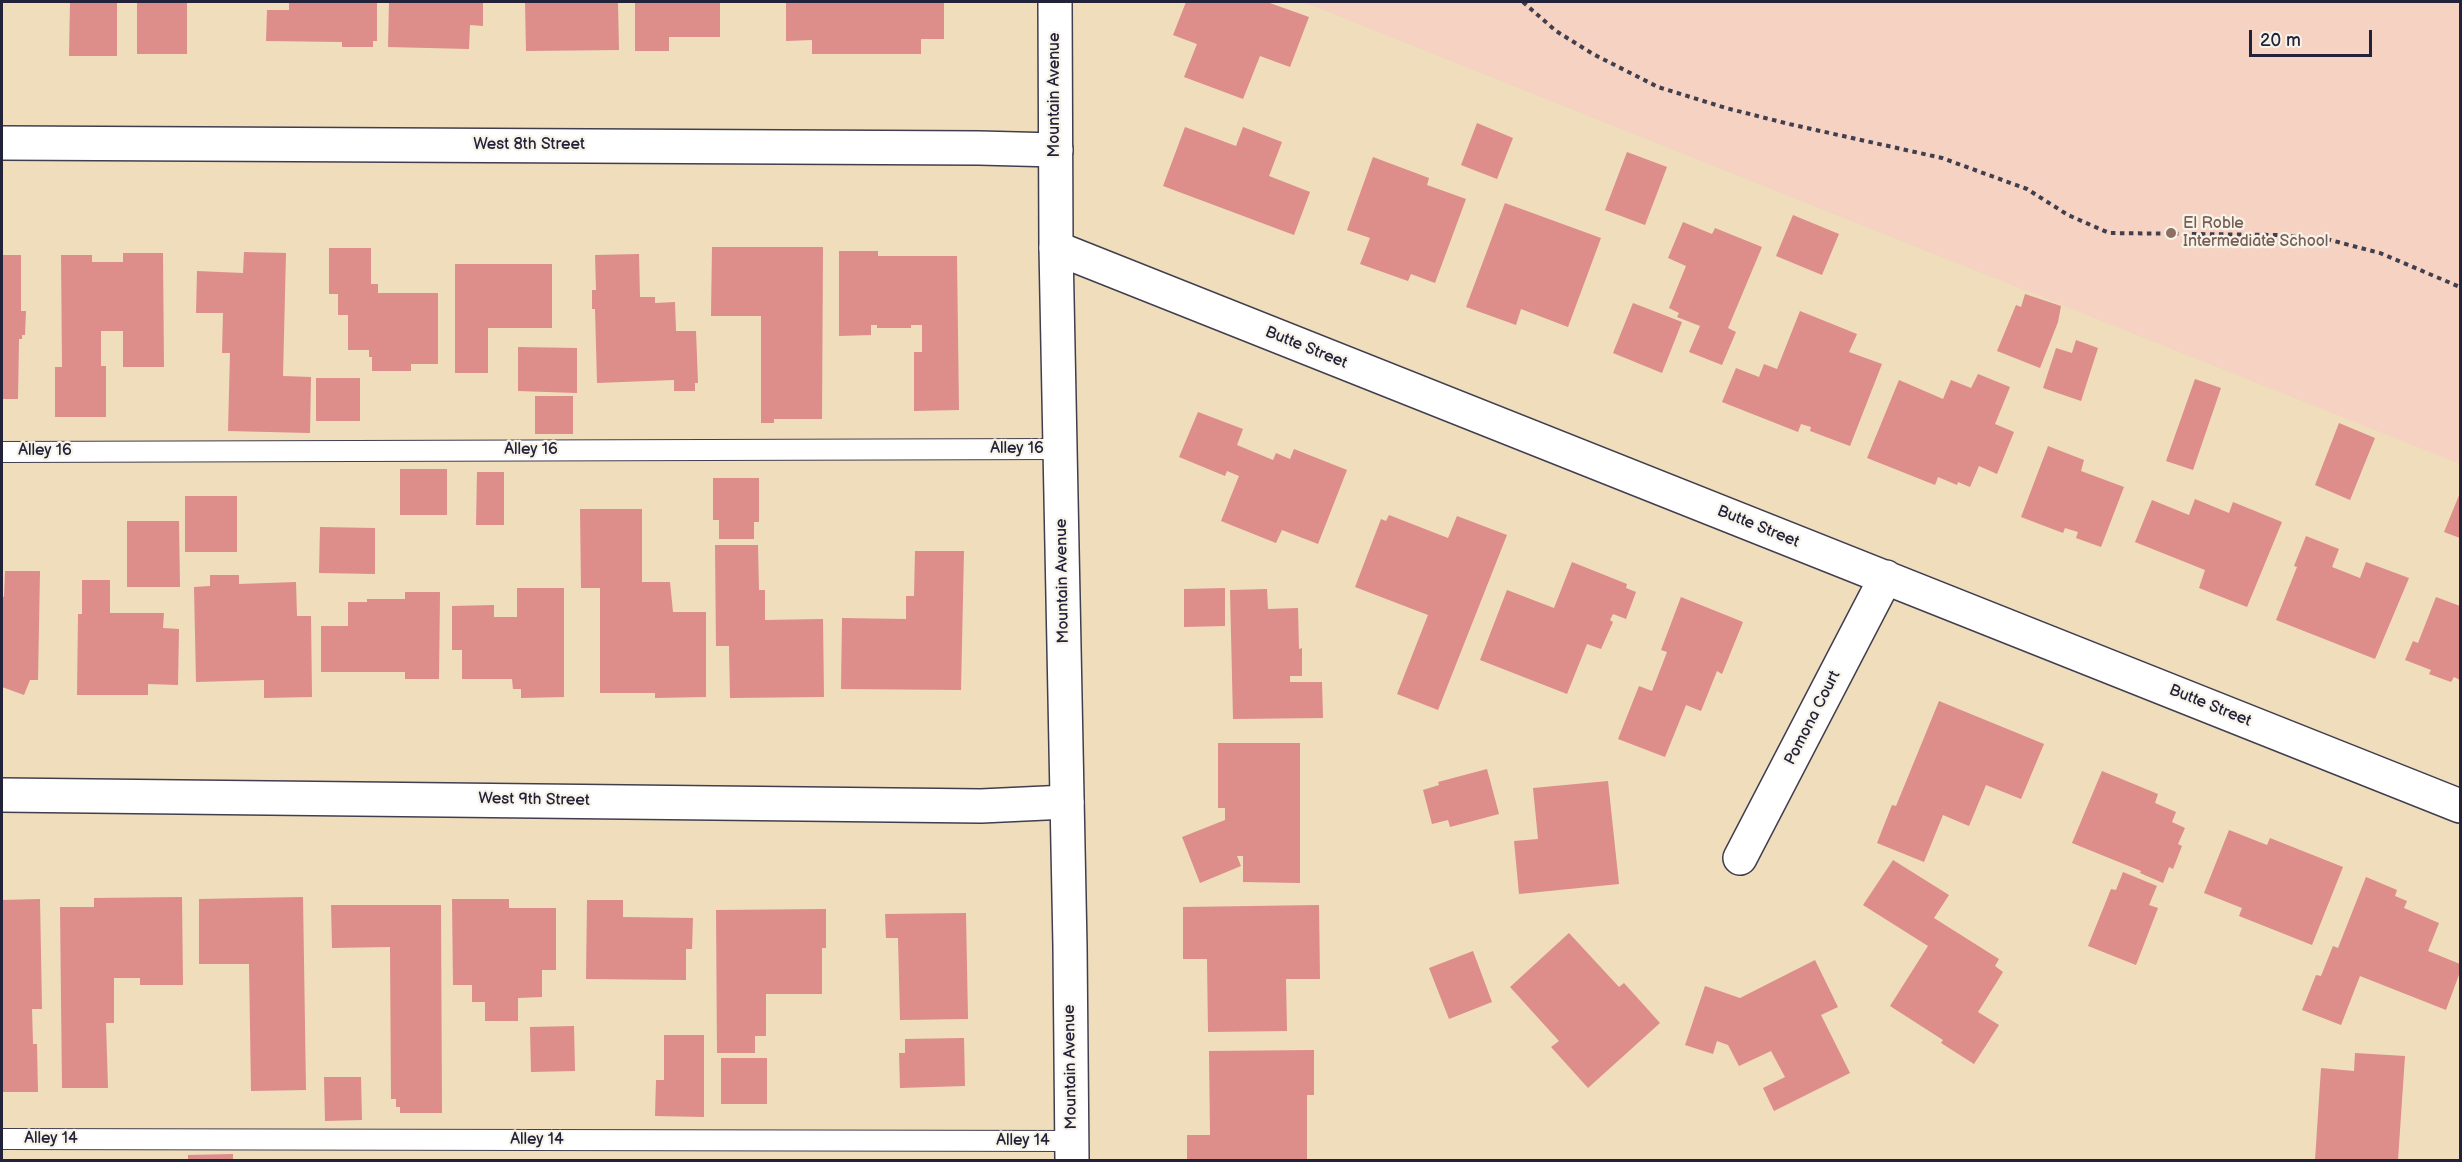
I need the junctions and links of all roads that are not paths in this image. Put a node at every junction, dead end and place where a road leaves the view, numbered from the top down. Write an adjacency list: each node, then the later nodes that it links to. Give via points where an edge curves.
1 (1055, 2): 3 (street, Mountain Avenue)
2 (2, 143): 3 (street, West 8th Street)
3 (1056, 150): 4 (street, Mountain Avenue)
4 (1056, 248): 5 (street, Mountain Avenue); 7 (street, Butte Street)
5 (1060, 449): 6 (lane, Alley 16); 9 (street, Mountain Avenue)
6 (2, 452)
7 (1886, 577): 10 (street, Butte Street); 11 (street, Pomona Court)
8 (2, 795): 9 (street, West 9th Street, via 981,806)
9 (1067, 802): 13 (street, Mountain Avenue)
10 (2460, 806)
11 (1740, 858)
12 (2, 1138): 13 (lane, Alley 14)
13 (1072, 1151)

